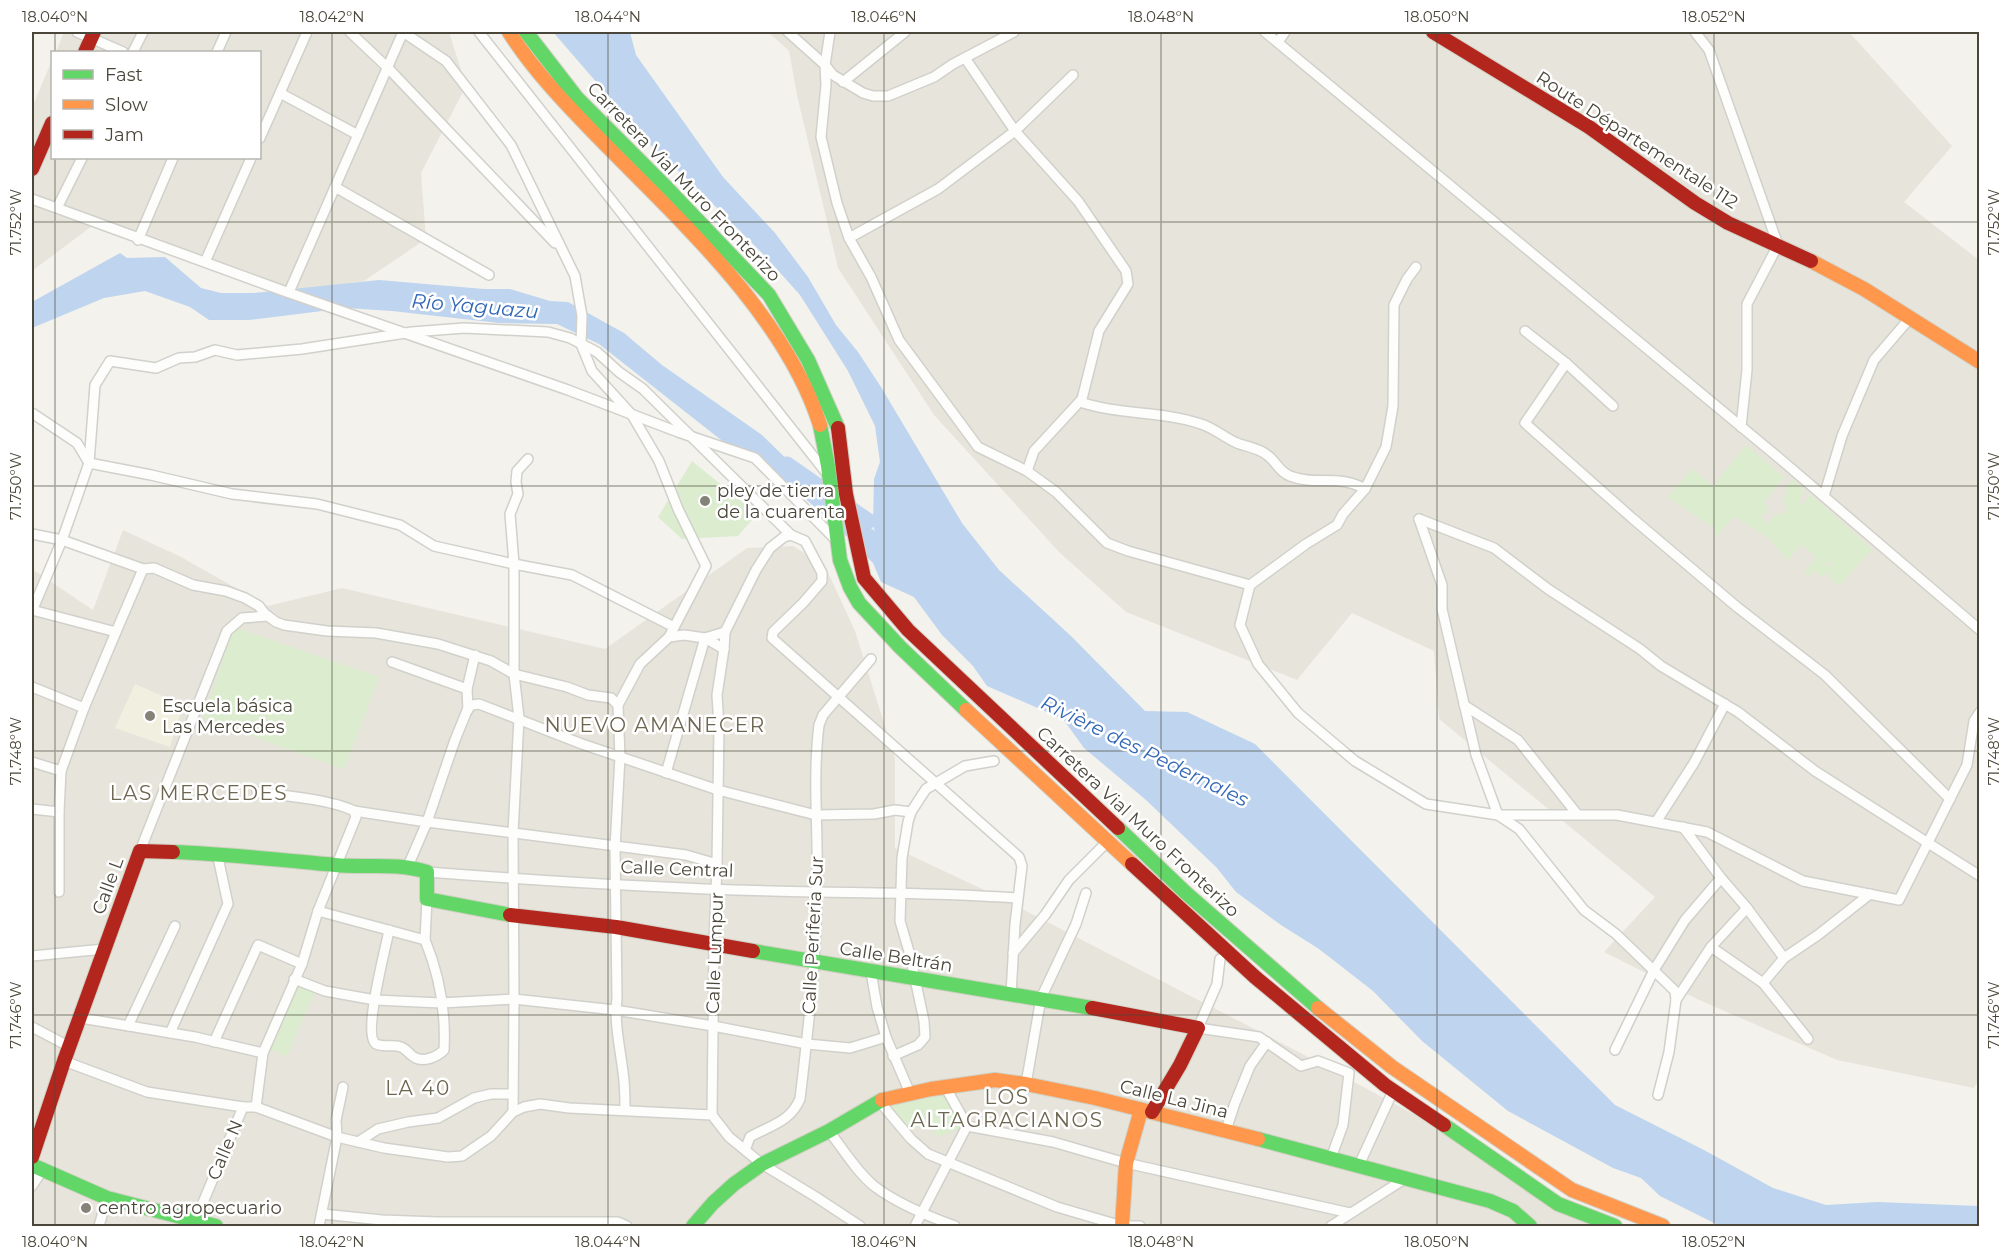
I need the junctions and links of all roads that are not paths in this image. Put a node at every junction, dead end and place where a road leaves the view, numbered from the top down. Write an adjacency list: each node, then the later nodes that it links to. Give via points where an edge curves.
1 (77, 32): 21 (street)
2 (94, 32): 20 (main road)
3 (143, 32): 22 (street)
4 (226, 32): 23 (street)
5 (307, 32): 29 (street)
6 (350, 32): 26 (street)
7 (403, 32): 26 (street); 44 (street, via 446,61 512,145)
8 (479, 32): 62 (street)
9 (509, 32): 62 (main road, Carretera Vial Muro Fronterizo, via 555,93 756,306 809,393 820,424)
10 (526, 32): 227 (main road, Carretera Vial Muro Fronterizo, via 577,98 769,295 808,360 839,430 846,494 864,578 908,630 1186,893 1337,1025 1392,1068 1572,1190)
11 (788, 32): 25 (street)
12 (830, 32): 25 (street)
13 (905, 32): 28 (street)
14 (1014, 32): 24 (street)
15 (1265, 32): 19 (street)
16 (1284, 32): 19 (street)
17 (1433, 32): 43 (main road, Route Départementale 112, via 1589,128 1695,203)
18 (1695, 32): 43 (street, via 1709,50)
19 (1278, 42): 58 (street)
20 (85, 51)
21 (121, 51)
22 (134, 51)
23 (217, 51)
24 (965, 58): 28 (street, via 934,77 888,96 863,93); 31 (street)
25 (825, 66): 28 (street); 41 (street, via 821,137)
26 (388, 68): 32 (street); 44 (street)
27 (1073, 75): 31 (street)
28 (843, 82)
29 (280, 93): 32 (street); 33 (street)
30 (51, 125): 37 (main road)
31 (1015, 131): 41 (street, via 938,189); 54 (street, via 1078,201 1128,277 1128,284 1099,331)
32 (358, 135): 38 (street)
33 (261, 136)
34 (82, 159): 40 (street)
35 (173, 159): 42 (street)
36 (251, 159): 45 (street)
37 (32, 169)
38 (334, 187): 47 (street); 48 (street)
39 (32, 199): 40 (street)
40 (57, 208): 45 (street)
41 (849, 238): 61 (street, via 898,340 978,447)
42 (138, 240)
43 (1778, 245): 49 (main road, Route Départementale 112, via 1827,268); 58 (street, via 1747,304 1748,370)
44 (562, 250): 51 (street, via 575,276 582,316)
45 (205, 262): 48 (street)
46 (1416, 267): 63 (street, via 1394,305 1393,406 1386,447)
47 (489, 274)
48 (288, 292): 57 (street)
49 (1910, 318): 52 (main road, Route Départementale 112); 64 (street, via 1874,360 1842,436)
50 (1525, 331): 53 (street)
51 (581, 344): 57 (street, via 592,371); 60 (street, via 549,332 464,328 237,355 215,350 156,368 110,361 95,384); 66 (street, via 643,389)
52 (1980, 362)
53 (1566, 363): 55 (street); 103 (street, via 1525,423 1737,607 1825,675)
54 (1080, 402): 61 (street, via 1034,451); 63 (street, via 1100,409 1174,416 1204,424 1234,442 1262,451 1289,476 1342,480)
55 (1613, 406)
56 (32, 413): 60 (street, via 77,442)
57 (632, 415): 68 (street, via 755,458); 74 (street, via 658,461 706,566)
58 (1741, 427): 64 (street)
59 (528, 459): 69 (street, via 517,471 518,494 510,514)
60 (89, 463): 67 (street); 69 (street, via 232,494 317,504 400,525 434,546)
61 (1027, 471): 71 (street, via 1056,492 1107,543)
62 (829, 476): 68 (main road, Carretera Vial Muro Fronterizo)
63 (1365, 489): 71 (street, via 1337,525)
64 (1824, 496): 75 (street)
65 (32, 534): 67 (street)
66 (791, 535): 77 (street, via 770,548); 87 (street, via 805,541 822,573 822,581 772,632 772,638)
67 (62, 540): 70 (street); 72 (street)
68 (837, 541): 115 (main road, Carretera Vial Muro Fronterizo, via 840,560 859,603 900,647)
69 (514, 564): 74 (street, via 572,575); 84 (street)
70 (143, 569): 73 (street, via 154,568 193,585 226,591 259,606); 76 (street)
71 (1250, 585): 110 (street, via 1240,625 1258,664 1298,713 1355,761 1426,804)
72 (32, 610): 76 (street)
73 (268, 616): 81 (street, via 284,625 327,632 376,633); 118 (street, Calle L, via 242,618 227,631)
74 (674, 627): 78 (street)
75 (1980, 630)
76 (116, 632): 91 (street)
77 (725, 632): 79 (street); 80 (street, Calle Lumpur)
78 (669, 638): 79 (street); 89 (street, via 640,664)
79 (705, 638): 80 (street); 99 (street)
80 (724, 649): 101 (street, Calle Lumpur, via 717,695)
81 (475, 655): 84 (street); 86 (street)
82 (871, 659): 87 (street, Calle Periferia Sur)
83 (392, 662): 86 (street)
84 (514, 674): 89 (street, via 611,698); 94 (street)
85 (32, 687): 91 (street)
86 (467, 689): 92 (street)
87 (838, 696): 100 (street); 109 (street, Calle Periferia Sur, via 819,725)
88 (1725, 704): 90 (street, via 1661,666 1494,548 1419,519 1442,585 1442,609); 112 (street, via 1694,763); 116 (street, via 1815,771)
89 (618, 705): 95 (street)
90 (1464, 705): 108 (street, via 1518,740); 110 (street, via 1476,755)
91 (84, 708): 98 (street)
92 (468, 710): 94 (street, via 478,704); 111 (street)
93 (1980, 712): 103 (street, via 1974,721 1967,765)
94 (519, 718): 95 (street); 114 (street)
95 (620, 757): 99 (street); 117 (street)
96 (994, 761): 100 (street, via 965,766)
97 (32, 762): 98 (street)
98 (61, 771): 106 (street)
99 (666, 773): 101 (street)
100 (937, 784): 107 (street, via 922,793); 135 (street, via 1019,857 1022,866)
101 (718, 790): 109 (street); 120 (street, Calle Lumpur)
102 (257, 792): 105 (street)
103 (1950, 799): 116 (street)
104 (32, 809): 106 (street)
105 (354, 811): 111 (street); 121 (street, via 355,821)
106 (59, 812): 129 (street)
107 (911, 812): 109 (street); 131 (street)
108 (1577, 814): 110 (street); 112 (street, via 1617,815)
109 (816, 815): 130 (street, Calle Periferia Sur)
110 (1498, 815): 152 (street, via 1519,829 1584,910)
111 (427, 822): 114 (street); 122 (street)
112 (1656, 822): 113 (street)
113 (1683, 827): 125 (street); 133 (street, via 1707,832 1803,881)
114 (513, 832): 117 (street); 126 (street)
115 (1107, 842): 146 (street, via 1069,880); 183 (main road, Carretera Vial Muro Fronterizo, via 1255,977)
116 (1927, 844): 124 (street); 133 (street, via 1899,900)
117 (615, 848): 120 (street, via 686,855); 127 (street)
118 (140, 851): 119 (main road, Calle Central); 145 (main road, Calle L)
119 (217, 854): 121 (main road, Calle Central); 169 (street, via 228,904)
120 (717, 864): 128 (street, Calle Lumpur)
121 (338, 865): 122 (main road, Calle Central); 137 (street)
122 (408, 866): 123 (main road, Calle Central)
123 (427, 873): 126 (street, Calle Central); 134 (main road)
124 (1980, 876)
125 (1721, 878): 136 (street); 152 (street, via 1685,920)
126 (514, 879): 127 (street, Calle Central); 138 (street)
127 (615, 885): 128 (street, Calle Central); 140 (street)
128 (717, 888): 130 (street, Calle Central); 143 (street, Calle Lumpur)
129 (59, 892)
130 (818, 892): 131 (street, Calle Central); 150 (street, Calle Periferia Sur)
131 (900, 892): 135 (street, Calle Central); 155 (street, via 900,921)
132 (1086, 893): 158 (street, via 1076,924)
133 (1870, 894): 148 (street)
134 (427, 898): 138 (main road, Calle Beltrán); 142 (street)
135 (1017, 898): 146 (street)
136 (1748, 908): 144 (street); 148 (street)
137 (318, 911): 141 (street); 151 (street)
138 (513, 916): 140 (main road, Calle Beltrán); 159 (street)
139 (175, 926): 165 (street)
140 (616, 927): 143 (main road, Calle Beltrán); 163 (street)
141 (389, 930): 142 (street); 160 (street)
142 (425, 940): 162 (street)
143 (714, 944): 150 (main road, Calle Beltrán); 166 (street, Calle Lumpur)
144 (1711, 947): 156 (street); 161 (street)
145 (104, 949): 147 (street); 164 (main road, Calle L)
146 (1013, 953): 157 (street)
147 (32, 956)
148 (1784, 958): 156 (street)
149 (1220, 959): 168 (street, via 1217,984)
150 (814, 962): 153 (main road, Calle Beltrán); 174 (street, Calle Periferia Sur)
151 (302, 964): 154 (street); 172 (street, via 258,945)
152 (1654, 970): 161 (street, via 1675,990); 176 (street)
153 (871, 972): 155 (main road, Calle Beltrán); 170 (street)
154 (294, 979): 160 (street, via 325,991); 177 (street)
155 (914, 979): 157 (main road, Calle Beltrán); 178 (street, via 925,1038)
156 (1763, 983): 171 (street)
157 (1011, 994): 158 (main road, Calle Beltrán)
158 (1041, 998): 168 (main road, Calle Beltrán); 180 (street)
159 (514, 999): 162 (street); 163 (street); 185 (street)
160 (375, 1000): 162 (street); 162 (street, via 371,1030 375,1043 396,1045 421,1059 438,1056 444,1050)
161 (1676, 1000): 186 (street, via 1670,1052)
162 (441, 1003)
163 (615, 1010): 166 (street); 190 (street)
164 (81, 1018): 165 (street); 175 (main road, Calle L)
165 (128, 1026): 169 (street)
166 (713, 1026): 174 (street); 193 (street, Calle Lumpur)
167 (32, 1027): 175 (street)
168 (1198, 1028): 173 (street, Calle Beltrán, via 1259,1037); 191 (main road, via 1180,1065)
169 (170, 1033): 172 (street)
170 (886, 1037): 174 (street, via 850,1048); 178 (street)
171 (1808, 1039)
172 (214, 1042): 177 (street)
173 (1268, 1042): 195 (street, via 1250,1066); 201 (street, Calle Beltrán, via 1301,1066 1318,1061 1349,1072 1343,1125)
174 (807, 1044): 199 (street, Calle Periferia Sur, via 796,1108 787,1119 750,1137)
175 (70, 1047): 179 (main road, Calle L)
176 (1615, 1050)
177 (263, 1053): 189 (street)
178 (893, 1056): 184 (street)
179 (64, 1061): 188 (street, via 147,1092); 200 (main road, Calle L)
180 (1026, 1084): 182 (main road, Calle La Jina, via 995,1080); 191 (main road, Calle La Jina)
181 (343, 1087): 197 (street, via 336,1120)
182 (946, 1088): 184 (main road, Calle La Jina); 194 (street)
183 (1393, 1091): 205 (street); 226 (main road, Carretera Vial Muro Fronterizo, via 1558,1204)
184 (910, 1093): 187 (main road, Calle La Jina)
185 (513, 1094): 192 (street); 198 (street, via 474,1098 438,1118 378,1129)
186 (1658, 1095)
187 (879, 1101): 196 (main road, Calle La Jina); 202 (street, via 911,1139 928,1154)
188 (243, 1107): 189 (street); 213 (street, Calle N)
189 (256, 1107): 197 (street)
190 (625, 1110): 192 (street, via 540,1104); 193 (street)
191 (1146, 1111): 195 (main road, Calle La Jina); 204 (main road)
192 (513, 1112): 198 (street, via 491,1136 462,1156)
193 (712, 1116): 199 (street)
194 (967, 1126): 202 (street); 204 (street, via 1053,1142)
195 (1226, 1130): 201 (main road, Calle La Jina)
196 (829, 1131): 203 (main road, Calle La Jina); 212 (street, via 875,1186)
197 (337, 1137): 198 (street); 211 (street)
198 (358, 1142)
199 (745, 1150): 203 (street)
200 (32, 1157)
201 (1331, 1158): 205 (main road, Calle La Jina)
202 (949, 1163): 212 (street); 214 (street, via 1057,1207)
203 (762, 1164): 219 (main road, Calle La Jina, via 713,1203); 220 (street)
204 (1126, 1164): 210 (street); 214 (main road)
205 (1359, 1165): 207 (main road, Calle La Jina)
206 (37, 1167): 208 (street); 209 (main road)
207 (1406, 1178): 210 (street); 225 (main road, Calle La Jina, via 1490,1201 1513,1211)
208 (32, 1186)
209 (107, 1198): 213 (main road); 215 (street)
210 (1350, 1213): 224 (street)
211 (322, 1214): 217 (street); 218 (street, via 437,1222 618,1222)
212 (923, 1214): 221 (street); 222 (street)
213 (194, 1224): 216 (main road)
214 (1122, 1226): 223 (street)
215 (99, 1227)
216 (216, 1227)
217 (320, 1227)
218 (627, 1227)
219 (693, 1227)
220 (860, 1227)
221 (915, 1227)
222 (955, 1227)
223 (1140, 1227)
224 (1331, 1227)
225 (1530, 1227)
226 (1615, 1227)
227 (1663, 1227)

